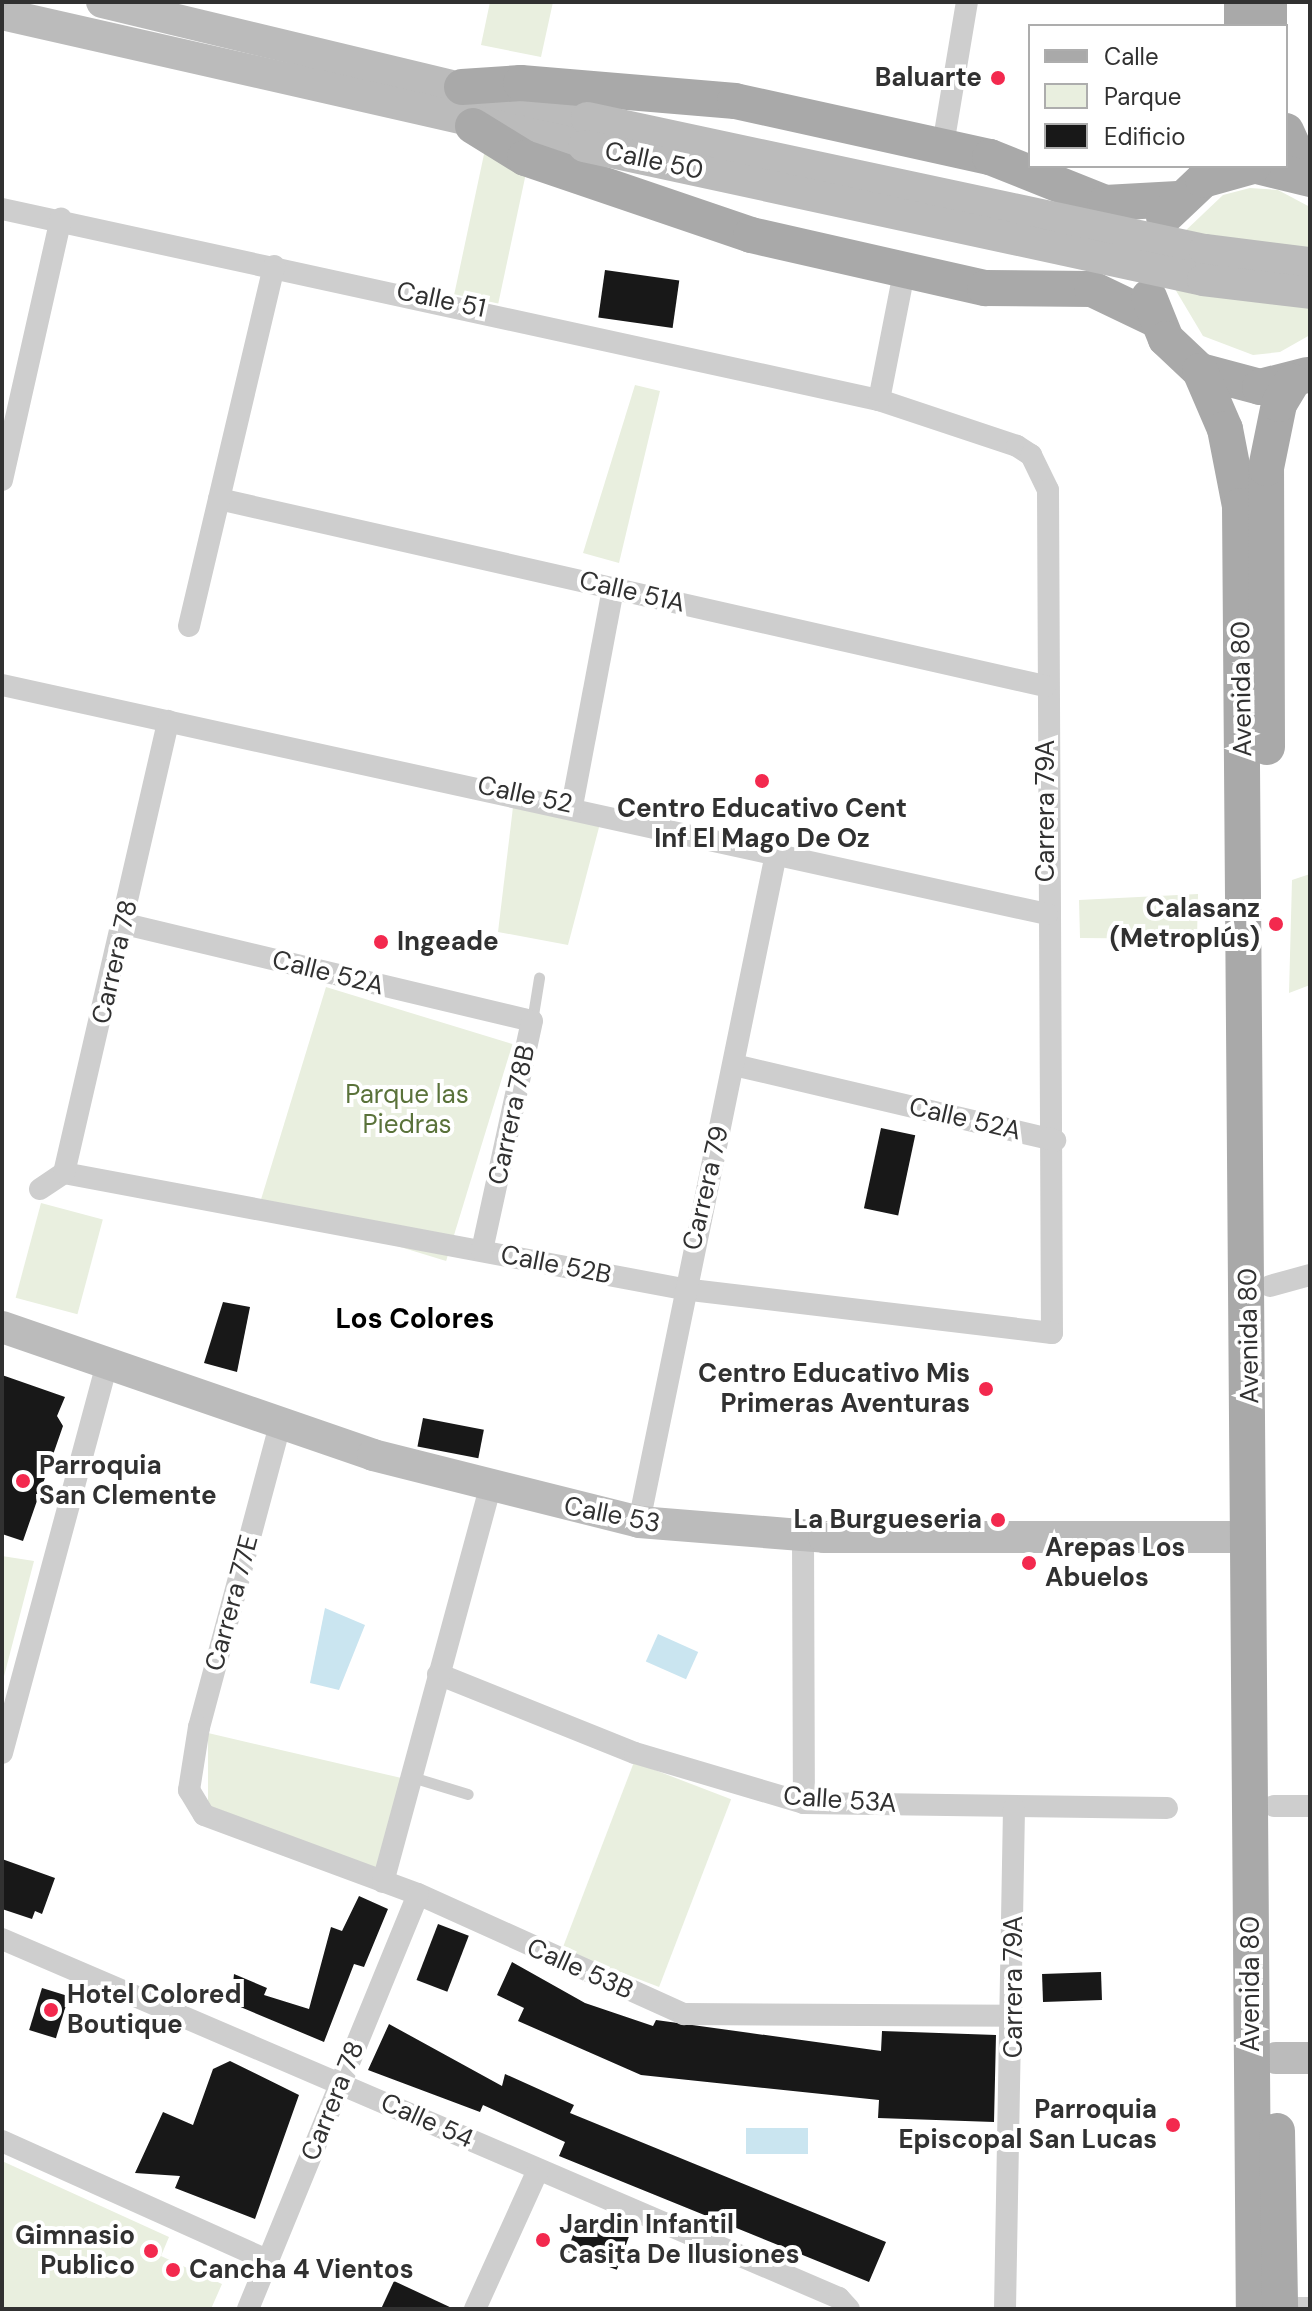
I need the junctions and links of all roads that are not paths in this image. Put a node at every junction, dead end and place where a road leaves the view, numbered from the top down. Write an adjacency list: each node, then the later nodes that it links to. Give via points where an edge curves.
1 (102, 2): 8 (main road, Calle 50)
2 (967, 2): 12 (street)
3 (1242, 2): 6 (main road)
4 (1269, 2): 7 (main road)
5 (2, 14): 9 (main road, Calle 50)
6 (1242, 24)
7 (1269, 24)
8 (462, 87): 10 (main road, Calle 50); 12 (main road, via 521,83 723,100)
9 (473, 126): 10 (main road, Calle 50); 21 (main road, via 525,158 751,235)
10 (586, 132): 19 (main road, Calle 50, bridge, via 1205,250); 22 (main road, Calle 50, bridge, via 1203,280)
11 (1288, 135): 15 (main road)
12 (943, 145): 16 (main road, via 1105,203)
13 (1248, 168): 16 (main road)
14 (1264, 168): 15 (main road)
15 (1308, 178)
16 (1197, 182): 23 (main road, via 1148,256)
17 (2, 209): 18 (street, Calle 51)
18 (61, 219): 20 (street, Calle 51); 27 (street)
19 (1310, 263)
20 (274, 266): 26 (street, Calle 51); 28 (street)
21 (904, 272): 23 (main road, via 985,288 1092,289); 26 (street)
22 (1310, 293)
23 (1155, 319): 24 (main road)
24 (1200, 371): 25 (main road, via 1245,385); 55 (main road, Avenida 80, via 1225,429 1240,506)
25 (1301, 378): 46 (main road, Avenida 80, via 1279,404 1266,468)
26 (879, 400): 32 (street, Carrera 79A, via 1031,455 1049,510)
27 (2, 480)
28 (219, 499): 29 (street, Calle 51A); 30 (street)
29 (613, 588): 32 (street, Calle 51A); 34 (street)
30 (189, 626)
31 (2, 685): 33 (street, Calle 52)
32 (1045, 686): 36 (street, Carrera 79A)
33 (168, 721): 34 (street, Calle 52); 37 (street, Carrera 78)
34 (572, 806): 35 (street, Calle 52)
35 (776, 854): 36 (street, Calle 52); 40 (street, Carrera 79)
36 (1047, 914): 41 (street, Carrera 79A)
37 (125, 924): 39 (street, Calle 52A); 42 (street, Carrera 78)
38 (539, 978): 39 (lane, Carrera 78B)
39 (532, 1021): 44 (street, Carrera 78B)
40 (734, 1065): 41 (street, Calle 52A); 47 (street, Carrera 79)
41 (1055, 1140): 49 (street, Carrera 79A)
42 (64, 1173): 43 (street); 44 (street, Calle 52B)
43 (40, 1189)
44 (482, 1251): 47 (street, Calle 52B)
45 (1310, 1275): 46 (street)
46 (1270, 1286): 63 (main road, Avenida 80)
47 (683, 1289): 49 (street, Calle 52B); 53 (street, Carrera 79)
48 (2, 1327): 50 (main road, Calle 53)
49 (1052, 1333)
50 (107, 1364): 51 (main road, Calle 53); 57 (street)
51 (280, 1425): 52 (main road, Calle 53); 60 (street, Carrera 77E)
52 (490, 1489): 53 (main road, Calle 53); 56 (street)
53 (639, 1522): 54 (main road, Calle 53)
54 (803, 1536): 55 (main road, Calle 53); 62 (street)
55 (1249, 1537): 81 (main road, Avenida 80)
56 (438, 1674): 59 (street); 62 (street, Calle 53A, via 635,1753)
57 (5, 1722): 58 (street)
58 (2, 1753)
59 (415, 1778): 61 (lane); 67 (street)
60 (190, 1781): 67 (street, Calle 53B, via 204,1815)
61 (468, 1794)
62 (804, 1803): 65 (street, Calle 53A)
63 (1274, 1806): 64 (street); 71 (main road, Avenida 80)
64 (1310, 1806)
65 (1014, 1808): 66 (street, Calle 53A); 70 (street, Carrera 79A)
66 (1167, 1808)
67 (383, 1882): 68 (street, Calle 53B)
68 (418, 1894): 70 (street, Calle 53B, via 684,2014); 72 (street, Carrera 78)
69 (2, 1939): 72 (street, Calle 54)
70 (1015, 2016): 80 (street, Carrera 79A)
71 (1293, 2058): 82 (main road, Avenida 80)
72 (339, 2082): 74 (street, Calle 54); 75 (street, Carrera 78)
73 (2, 2141): 75 (street)
74 (538, 2170): 78 (street); 79 (street, Calle 54, via 839,2298)
75 (267, 2260): 77 (street, Carrera 78)
76 (1310, 2308): 82 (street)
77 (248, 2309)
78 (475, 2309)
79 (849, 2309)
80 (1005, 2309)
81 (1254, 2309): 82 (street)
82 (1280, 2309)

